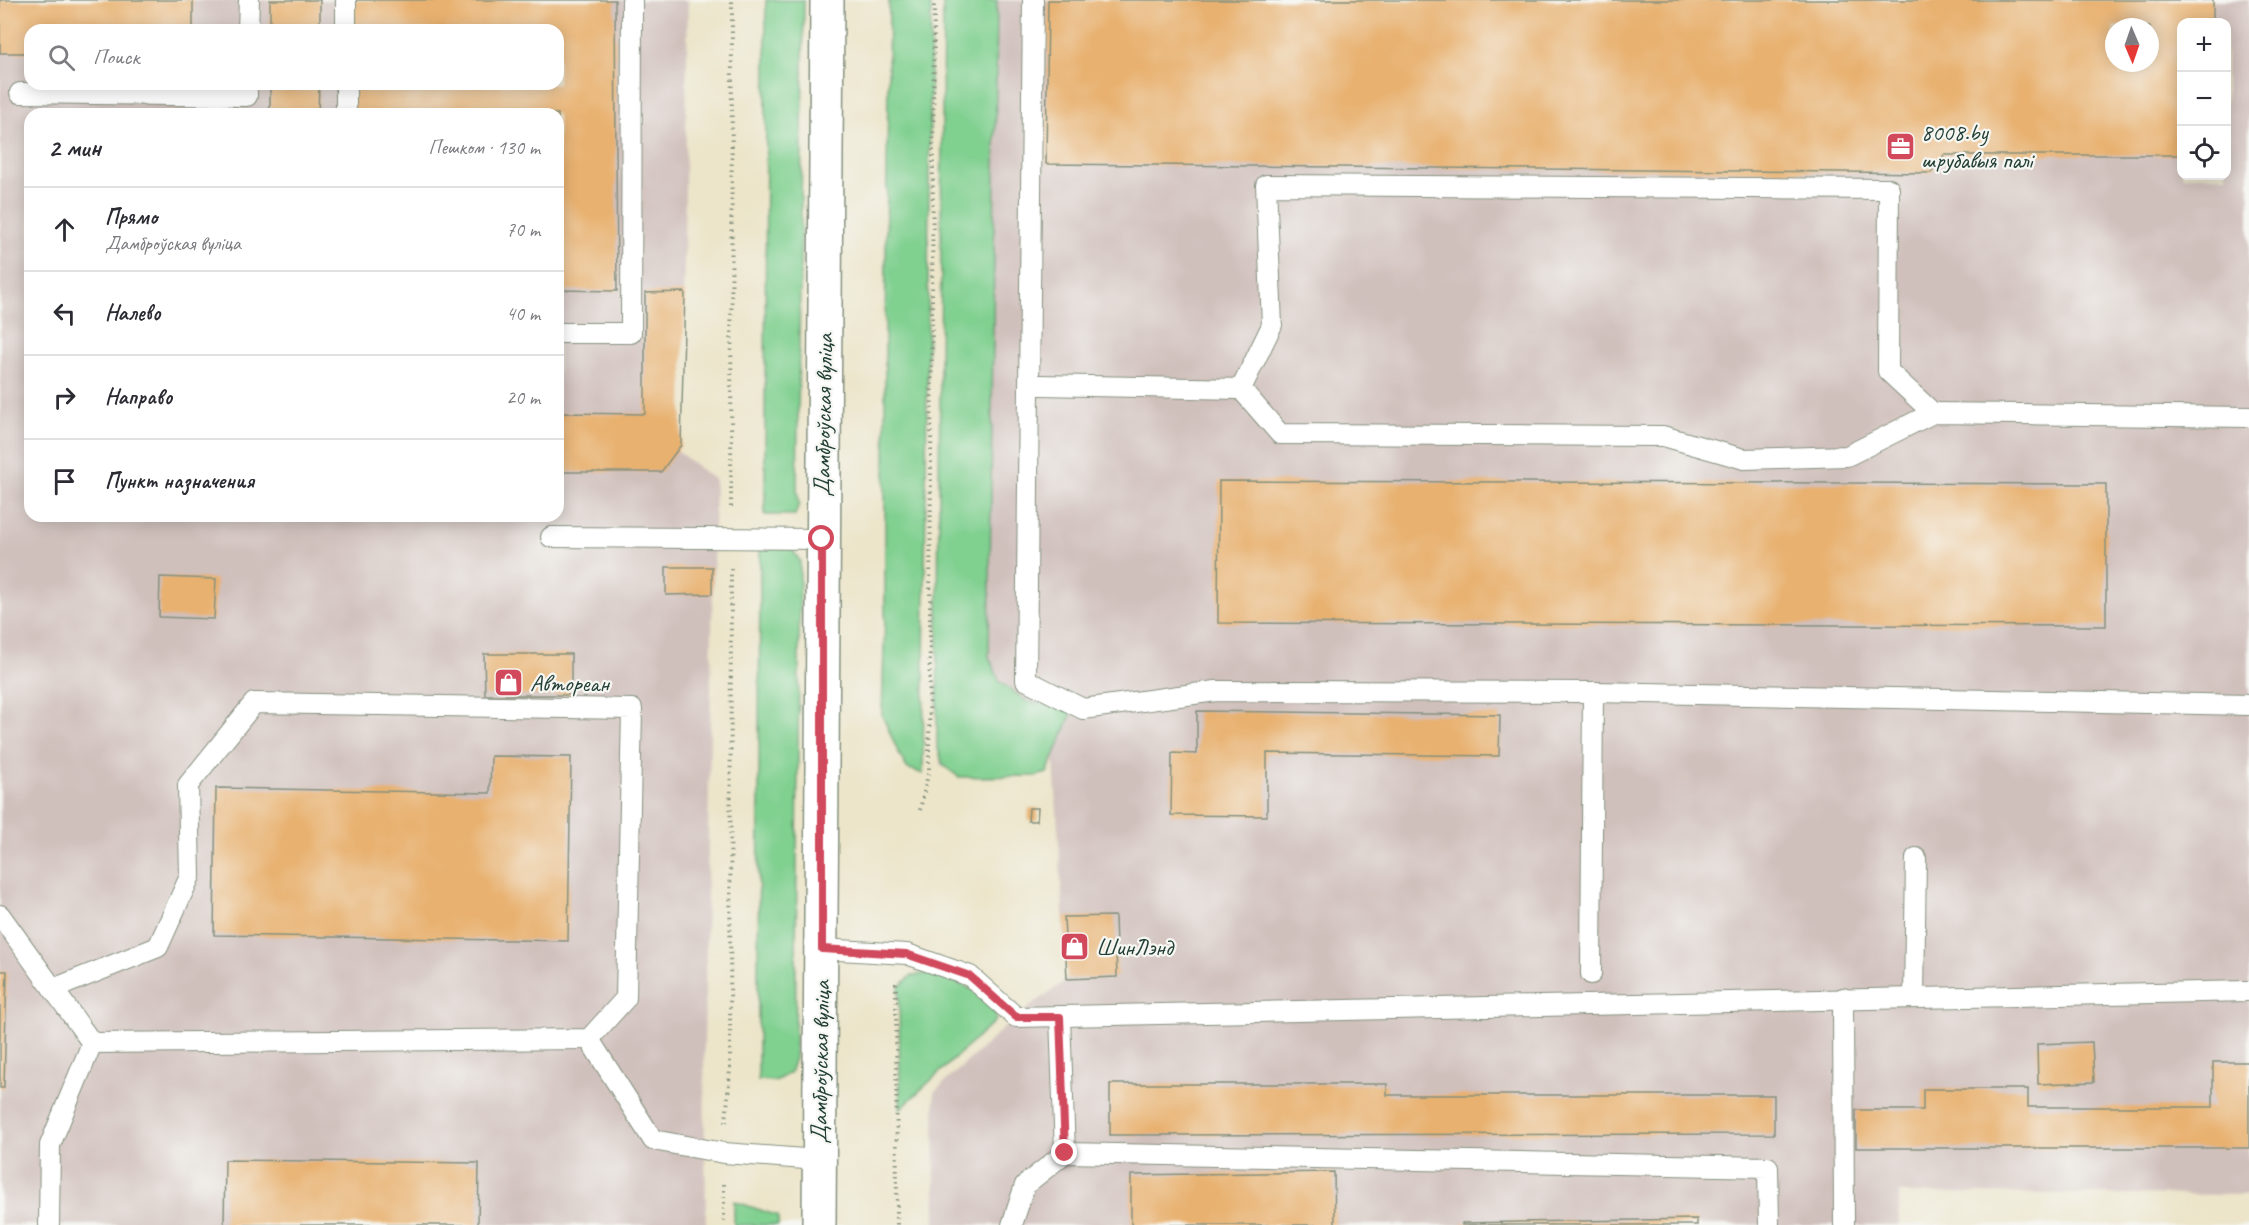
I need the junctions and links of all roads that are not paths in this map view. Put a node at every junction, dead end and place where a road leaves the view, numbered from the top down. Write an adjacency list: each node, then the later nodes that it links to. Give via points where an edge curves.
1 (249, 0): 6 (lane)
2 (346, 0): 7 (lane)
3 (632, 0): 12 (lane, via 632,333)
4 (827, 0): 18 (street, Дамброўская вуліца)
5 (1033, 0): 19 (lane, via 1026,680 1083,709 1216,691)
6 (248, 24)
7 (346, 24)
8 (247, 90): 10 (lane, via 247,96)
9 (346, 90): 11 (lane)
10 (20, 93)
11 (346, 108)
12 (564, 333)
13 (1039, 385): 14 (lane)
14 (1241, 389): 15 (lane, via 1280,434 1663,436 1744,459 1847,456); 15 (lane, via 1272,325 1266,185 1889,189 1888,371)
15 (1933, 413): 16 (lane)
16 (2249, 417)
17 (551, 537): 18 (lane)
18 (822, 539): 23 (street, Дамброўская вуліца)
19 (1593, 692): 20 (lane); 24 (lane)
20 (2249, 705)
21 (1916, 858): 27 (lane)
22 (0, 915): 25 (lane)
23 (822, 949): 29 (lane, via 906,954 970,976 1016,1017); 33 (street, Дамброўская вуліца)
24 (1591, 974)
25 (53, 989): 30 (lane, via 158,947 190,876 189,785 254,703 632,709 626,998); 31 (lane)
26 (2249, 991): 27 (lane)
27 (1914, 997): 28 (lane)
28 (1843, 998): 29 (lane); 38 (lane)
29 (1060, 1017): 32 (lane)
30 (589, 1040): 31 (lane); 33 (lane, via 653,1140 724,1153)
31 (92, 1042): 34 (lane, via 50,1145)
32 (1065, 1153): 36 (lane, via 1024,1185); 37 (lane, via 1768,1167)
33 (818, 1160): 35 (street, Дамброўская вуліца)
34 (49, 1225)
35 (819, 1225)
36 (1012, 1225)
37 (1769, 1225)
38 (1844, 1225)

